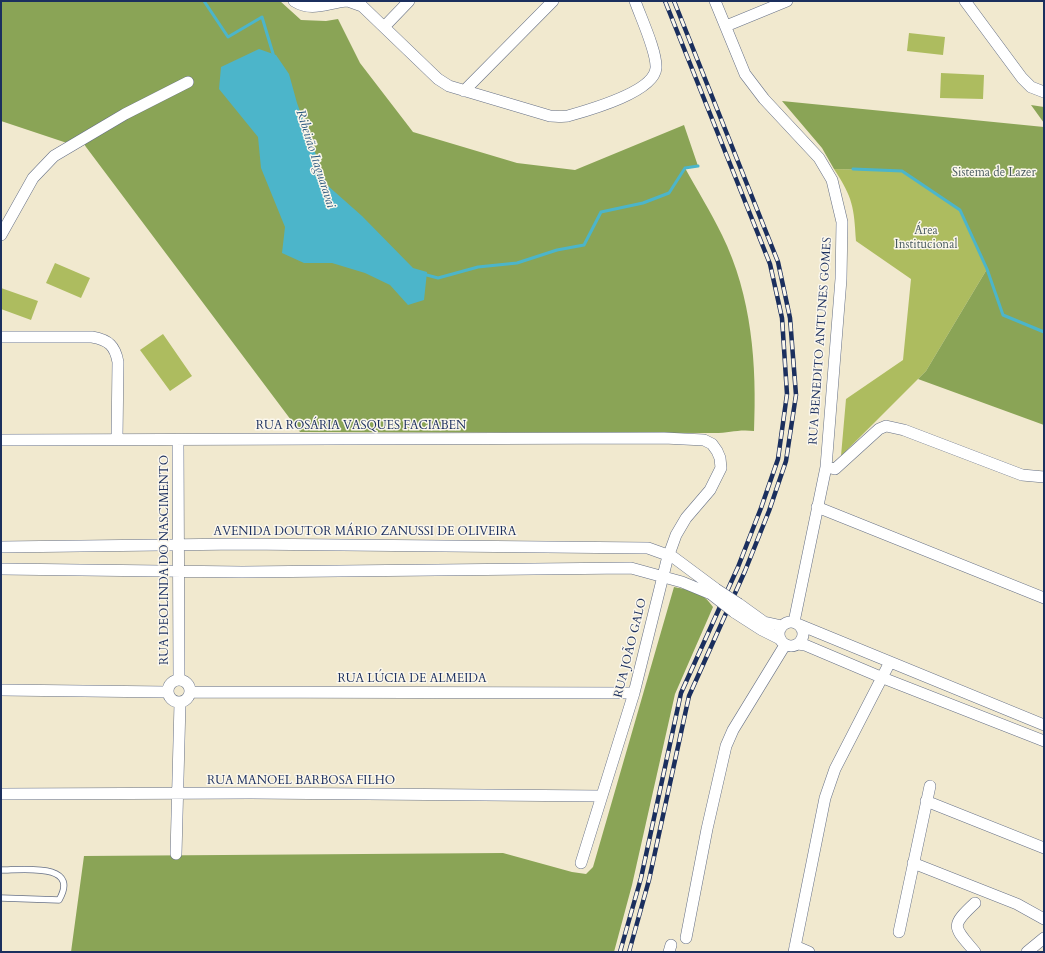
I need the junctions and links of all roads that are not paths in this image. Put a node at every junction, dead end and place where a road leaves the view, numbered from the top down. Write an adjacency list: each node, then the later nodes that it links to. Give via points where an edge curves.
1 (294, 1): 2 (street, via 307,7)
2 (348, 1): 10 (street, via 362,6)
3 (409, 1): 10 (street)
4 (553, 1): 12 (street)
5 (635, 1): 12 (street, via 656,68 654,77 640,90 566,116 550,116)
6 (715, 1): 9 (street, RUA BENEDITO ANTUNES GOMES)
7 (787, 1): 9 (street)
8 (965, 1): 13 (street, via 1022,78 1031,87)
9 (726, 26): 20 (street, RUA BENEDITO ANTUNES GOMES, via 745,74 764,99 819,158 832,180 842,222 841,279)
10 (384, 27): 12 (street, via 438,79)
11 (188, 82): 14 (street, via 125,114 54,156 33,178)
12 (464, 91)
13 (1044, 92)
14 (1, 235)
15 (1, 337): 16 (street, via 92,337 110,343 116,350 118,362)
16 (117, 439): 17 (street, RUA ROSÁRIA VASQUES FACIABEN); 18 (street, RUA ROSÁRIA VASQUES FACIABEN)
17 (1, 440)
18 (178, 440): 19 (street, RUA ROSÁRIA VASQUES FACIABEN, via 664,438 704,440 712,444); 23 (street, RUA DEOLINDA DO NASCIMENTO)
19 (717, 451): 25 (street, RUA JOÃO GALO, via 721,468 717,479 686,518)
20 (826, 467): 21 (street, via 835,469 879,429 886,426 904,430 1022,474); 22 (street, RUA BENEDITO ANTUNES GOMES)
21 (1044, 477)
22 (817, 507): 30 (street); 32 (street, RUA BENEDITO ANTUNES GOMES)
23 (179, 545): 24 (street, AVENIDA DOUTOR MÁRIO ZANUSSI DE OLIVEIRA); 25 (street, AVENIDA DOUTOR MÁRIO ZANUSSI DE OLIVEIRA, via 648,548); 27 (street, RUA DEOLINDA DO NASCIMENTO)
24 (1, 547)
25 (668, 555): 28 (street, RUA JOÃO GALO); 29 (street, AVENIDA DOUTOR MÁRIO ZANUSSI DE OLIVEIRA)
26 (1, 569): 27 (street)
27 (180, 570): 28 (street, via 242,572 632,568); 38 (street, RUA DEOLINDA DO NASCIMENTO)
28 (662, 576): 29 (street); 42 (street, RUA JOÃO GALO)
29 (714, 592): 31 (street, bridge)
30 (1044, 598)
31 (736, 608): 33 (street, via 764,622); 34 (street, via 762,630)
32 (797, 624): 33 (street, via 787,622); 35 (street, via 803,632 803,639); 36 (street)
33 (782, 626): 34 (street, via 779,632)
34 (782, 642): 35 (street, via 792,646); 60 (street, via 726,746 706,829)
35 (798, 644): 37 (street, via 806,645)
36 (890, 662): 37 (street); 44 (street)
37 (883, 678): 45 (street); 62 (street, via 832,776 825,798)
38 (179, 680): 40 (street, via 170,684); 41 (street, via 187,684)
39 (1, 690): 40 (street)
40 (167, 692): 43 (street, via 172,701)
41 (190, 692): 42 (street, RUA LÚCIA DE ALMEIDA); 43 (street, via 186,700)
42 (634, 693): 49 (street, RUA JOÃO GALO)
43 (180, 703): 48 (street)
44 (1044, 725)
45 (1044, 741)
46 (930, 786): 50 (street)
47 (1, 794): 48 (street, RUA MANOEL BARBOSA FILHO)
48 (177, 794): 49 (street, RUA MANOEL BARBOSA FILHO); 52 (street)
49 (600, 796): 53 (street, RUA JOÃO GALO)
50 (926, 801): 51 (street); 54 (street)
51 (1044, 848)
52 (176, 854)
53 (581, 862)
54 (913, 863): 58 (street, via 1017,904); 59 (street)
55 (1, 870): 56 (lane, via 45,870 59,875 64,882 64,891 59,900)
56 (1, 898)
57 (975, 903): 64 (street, via 959,918 957,931)
58 (1044, 919)
59 (899, 932)
60 (686, 938)
61 (1044, 938): 65 (street)
62 (795, 949): 63 (street)
63 (810, 952)
64 (975, 952)
65 (1027, 952)

